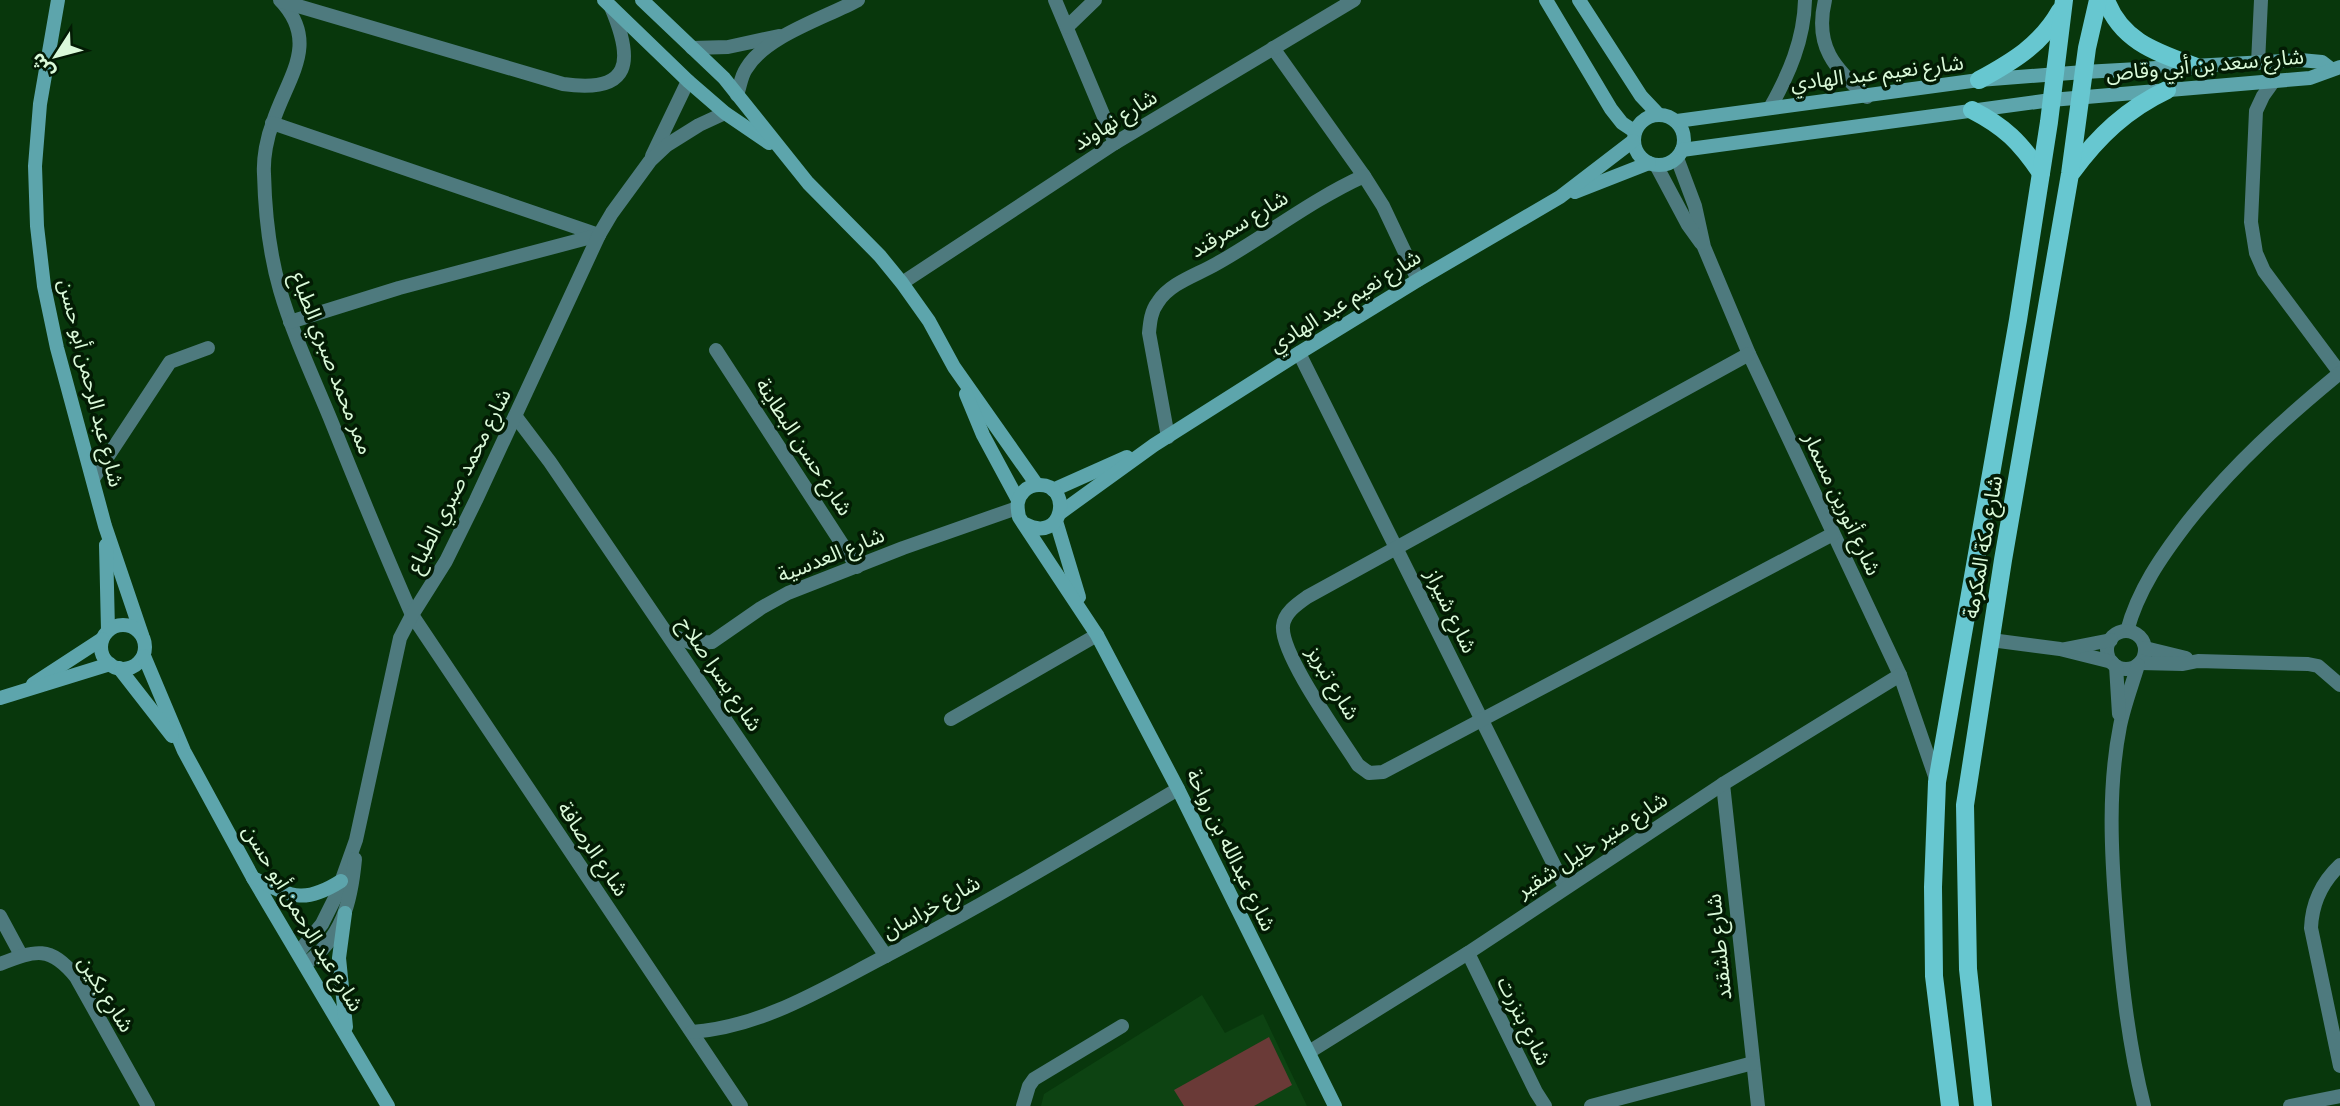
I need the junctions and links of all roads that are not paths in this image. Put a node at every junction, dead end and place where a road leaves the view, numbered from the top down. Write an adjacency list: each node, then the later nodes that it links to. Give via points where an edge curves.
1 (58, 0): 66 (street, شارع عبد الرحمن أبو حسن, via 40,104 37,226 57,348)
2 (642, 0): 19 (street)
3 (858, 0): 18 (street)
4 (1055, 0): 17 (street)
5 (1094, 0): 17 (street)
6 (1354, 0): 20 (street, شارع نهاوند)
7 (1546, 0): 42 (street, via 1611,109)
8 (1578, 0): 39 (street, via 1641,96)
9 (1805, 0): 35 (street, via 1798,50)
10 (1825, 0): 32 (street, via 1821,27 1827,52 1837,69)
11 (2098, 0): 24 (main road, شارع مكة المكرمة)
12 (2106, 0): 22 (main road, via 2127,34)
13 (2260, 0): 21 (street)
14 (281, 1): 15 (street, via 581,87 608,82 620,74 625,61 625,45); 41 (street, ممر محمد صبري الطباع, via 292,15 300,45 298,64)
15 (607, 3): 27 (street)
16 (2063, 4): 25 (main road, شارع مكة المكرمة); 26 (main road, via 2035,46)
17 (1067, 27): 43 (street)
18 (787, 34): 19 (street, via 728,47); 31 (street, via 745,69)
19 (692, 47): 31 (street)
20 (1273, 48): 43 (street, شارع نهاوند); 50 (street)
21 (2258, 63): 22 (street, شارع سعد بن أبي وقاص); 23 (street, شارع سعد بن أبي وقاص, via 2311,61)
22 (2194, 66): 24 (street, شارع سعد بن أبي وقاص)
23 (2335, 68): 28 (street, شارع سعد بن أبي وقاص, via 2321,75)
24 (2084, 72): 25 (street, شارع نعيم عبد الهادي); 33 (main road, شارع مكة المكرمة)
25 (2055, 74): 26 (street, شارع نعيم عبد الهادي); 34 (main road, شارع مكة المكرمة)
26 (1979, 80): 32 (street, شارع نعيم عبد الهادي)
27 (688, 81): 38 (street); 46 (street, شارع محمد صبري الطباع)
28 (2273, 82): 29 (street, شارع سعد بن أبي وقاص); 37 (street)
29 (2241, 84): 30 (street, شارع سعد بن أبي وقاص); 37 (street)
30 (2167, 90): 33 (street, شارع سعد بن أبي وقاص); 49 (main road, via 2110,127)
31 (737, 95): 44 (street)
32 (1867, 97): 35 (street, شارع نعيم عبد الهادي)
33 (2080, 97): 34 (street); 49 (main road, شارع مكة المكرمة)
34 (2051, 100): 36 (street); 48 (main road, شارع مكة المكرمة)
35 (1770, 108): 40 (street, شارع نعيم عبد الهادي)
36 (1972, 110): 45 (street); 48 (main road, via 2006,130)
37 (2256, 111): 62 (street, via 2251,222 2256,253 2264,271)
38 (725, 113): 44 (street); 46 (street, شارع محمد صبري الطباع, via 687,131)
39 (1658, 114): 40 (street); 42 (street, via 1644,119)
40 (1677, 121): 45 (street, via 1684,135)
41 (272, 123): 52 (street); 56 (street, ممر محمد صبري الطباع, via 263,166 267,230)
42 (1634, 136): 47 (street, via 1638,154); 51 (street, شارع نعيم عبد الهادي)
43 (1115, 144): 55 (street, شارع نهاوند)
44 (783, 154): 55 (street)
45 (1680, 154): 47 (street, via 1667,164); 53 (street, شارع أنورين مسمار)
46 (650, 161): 52 (street, شارع محمد صبري الطباع)
47 (1652, 164): 51 (street, شارع نعيم عبد الهادي); 53 (street, شارع أنورين مسمار)
48 (2041, 173): 100 (main road, شارع مكة المكرمة)
49 (2070, 174): 83 (main road, شارع مكة المكرمة)
50 (1364, 176): 54 (street); 64 (street, شارع سمرقند, via 1170,289 1158,302 1149,333)
51 (1560, 197): 54 (street, شارع نعيم عبد الهادي)
52 (599, 235): 56 (street); 63 (street, شارع محمد صبري الطباع)
53 (1703, 247): 60 (street, شارع أنورين مسمار)
54 (1418, 280): 59 (street, شارع نعيم عبد الهادي)
55 (902, 283): 61 (street)
56 (290, 321): 76 (street, ممر محمد صبري الطباع)
57 (208, 348): 66 (street, via 170,362)
58 (716, 350): 75 (street, شارع حسن البطاينة)
59 (1299, 353): 64 (street, شارع نعيم عبد الهادي); 74 (street, شارع شيراز)
60 (1749, 354): 73 (street, شارع أنورين مسمار); 74 (street, شارع تبريز)
61 (954, 367): 67 (street); 69 (street)
62 (2340, 373): 78 (street, via 2243,458 2208,496 2147,579)
63 (516, 417): 76 (street, شارع محمد صبري الطباع, via 446,561); 79 (street, شارع يسرا صلاح)
64 (1168, 437): 65 (street, شارع نعيم عبد الهادي)
65 (1154, 445): 68 (street, شارع نعيم عبد الهادي); 70 (street, شارع نعيم عبد الهادي)
66 (93, 479): 72 (street, شارع عبد الرحمن أبو حسن)
67 (1037, 485): 68 (street); 69 (street, via 1022,493)
68 (1053, 490): 70 (street, via 1058,497)
69 (1018, 504): 71 (street); 75 (street, شارع العدسية)
70 (1058, 517): 71 (street, via 1041,529); 77 (street, شارع عبدالله بن رواحة)
71 (1025, 524): 77 (street, شارع عبدالله بن رواحة)
72 (106, 526): 80 (street, شارع عبد الرحمن أبو حسن, via 109,608); 81 (street, شارع عبد الرحمن أبو حسن)
73 (1833, 534): 92 (street, شارع أنورين مسمار); 97 (street, شارع تبريز)
74 (1396, 547): 97 (street, شارع شيراز); 97 (street, شارع تبريز, via 1307,597 1287,615 1285,642 1296,666 1358,765 1368,772 1391,769)
75 (857, 567): 79 (street, شارع العدسية, via 788,593 712,642 692,643)
76 (412, 615): 103 (street, شارع محمد صبري الطباع, via 395,658); 117 (street, شارع الرصافة)
77 (1085, 615): 82 (street, شارع عبدالله بن رواحة)
78 (2127, 631): 84 (street); 85 (street, via 2139,636)
79 (668, 634): 112 (street, شارع يسرا صلاح)
80 (105, 635): 81 (street, via 115,626 130,625); 91 (street, via 102,653); 94 (street)
81 (142, 635): 87 (street)
82 (1097, 635): 96 (street); 102 (street, شارع عبدالله بن رواحة)
83 (1991, 640): 86 (street); 131 (main road, شارع مكة المكرمة, via 1964,825 1968,969)
84 (2110, 640): 86 (street); 89 (street, via 2108,651)
85 (2145, 648): 88 (street); 90 (street)
86 (2060, 649): 89 (street)
87 (144, 656): 91 (street, via 134,667); 99 (street, شارع عبد الرحمن أبو حسن)
88 (2198, 661): 90 (street); 93 (street, via 2308,664 2318,666)
89 (2114, 664): 90 (street, via 2127,669); 98 (street)
90 (2139, 664): 98 (street)
91 (114, 666): 94 (street); 99 (street, شارع عبد الرحمن أبو حسن)
92 (1900, 675): 100 (street, شارع أنورين مسمار); 101 (street, شارع منير خليل شقير)
93 (2340, 685)
94 (23, 691): 95 (street)
95 (0, 698)
96 (951, 719)
97 (1482, 721): 107 (street, شارع شيراز)
98 (2120, 726): 132 (street, via 2112,867 2128,1025)
99 (184, 751): 105 (street, شارع عبد الرحمن أبو حسن)
100 (1937, 782): 130 (main road, شارع مكة المكرمة, via 1934,976)
101 (1723, 784): 107 (street, شارع منير خليل شقير); 119 (street, شارع طشقند)
102 (1178, 789): 112 (street, شارع خراسان); 118 (street, شارع عبدالله بن رواحة)
103 (356, 840): 106 (street, شارع محمد صبري الطباع); 108 (street, شارع محمد صبري الطباع)
104 (2340, 865): 120 (street, via 2323,885 2311,914 2311,928)
105 (253, 878): 106 (street, via 302,897); 113 (street, شارع عبد الرحمن أبو حسن)
106 (341, 881): 113 (street, شارع محمد صبري الطباع)
107 (1565, 887): 110 (street, شارع منير خليل شقير)
108 (345, 913): 113 (street, شارع محمد صبري الطباع, via 328,945); 116 (street, via 339,958)
109 (0, 916): 111 (street)
110 (1468, 953): 118 (street, شارع منير خليل شقير); 127 (street, شارع بنزرت)
111 (22, 956): 114 (street, شارع بكين); 122 (street, شارع بكين, via 53,954 66,965)
112 (886, 956): 117 (street, شارع خراسان, via 768,1015)
113 (301, 959): 116 (street, شارع عبد الرحمن أبو حسن)
114 (0, 964)
115 (1122, 1026): 125 (street, via 1034,1079)
116 (346, 1032): 123 (street, شارع عبد الرحمن أبو حسن)
117 (692, 1032): 124 (street, شارع الرصافة)
118 (1310, 1052): 126 (street, شارع عبدالله بن رواحة)
119 (1753, 1063): 128 (street); 129 (street, شارع طشقند)
120 (2340, 1066)
121 (2340, 1096): 133 (street)
122 (148, 1106)
123 (388, 1106)
124 (741, 1106)
125 (1023, 1106)
126 (1335, 1106)
127 (1545, 1106)
128 (1591, 1106)
129 (1758, 1106)
130 (1950, 1106)
131 (1983, 1106)
132 (2144, 1106)
133 (2290, 1106)

